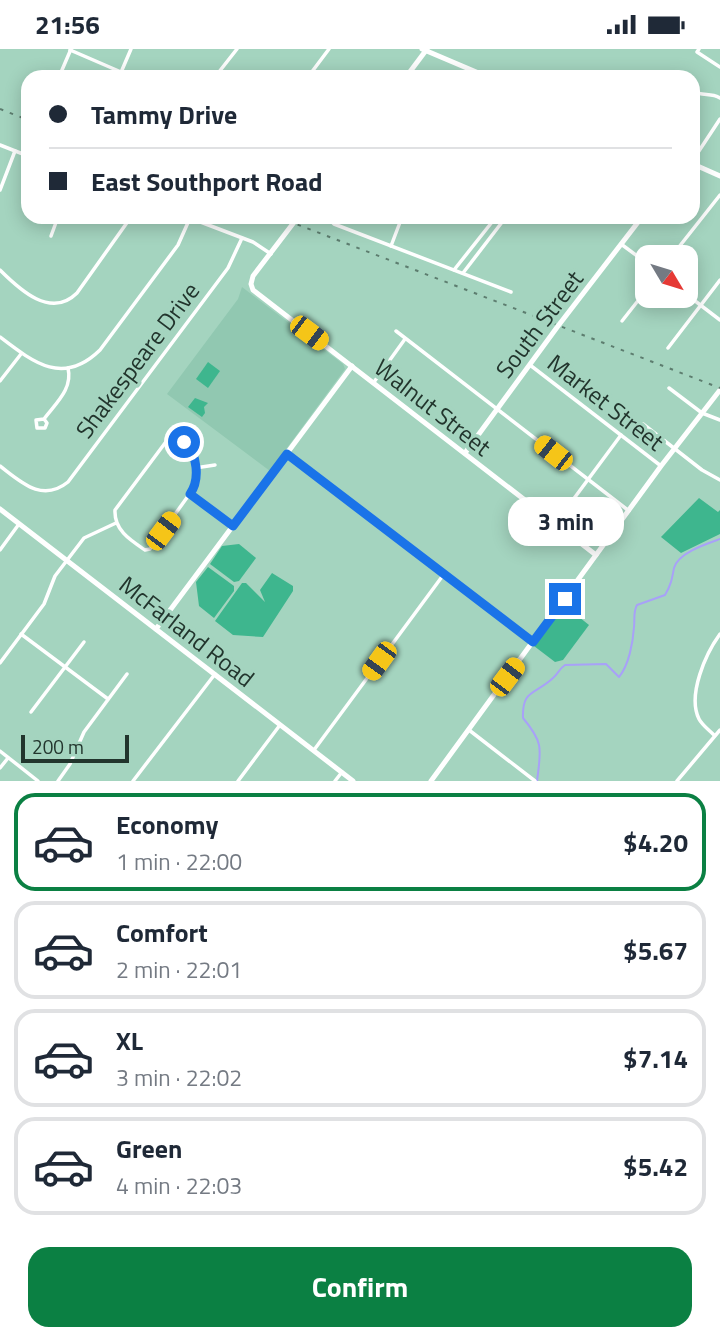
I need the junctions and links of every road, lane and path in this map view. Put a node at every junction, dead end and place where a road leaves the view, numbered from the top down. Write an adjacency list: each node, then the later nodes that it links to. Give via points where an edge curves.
1 (71, 49): 8 (street); 9 (street)
2 (131, 49): 10 (street)
3 (237, 49): 11 (street)
4 (329, 49): 12 (street)
5 (699, 49): 7 (street, via 697,52)
6 (425, 50): 13 (street); 14 (street)
7 (720, 67)
8 (62, 70)
9 (112, 70)
10 (122, 70)
11 (220, 70)
12 (313, 70)
13 (411, 70)
14 (472, 70)
15 (700, 95): 16 (street)
16 (720, 98)
17 (720, 119): 20 (street)
18 (0, 145): 19 (street)
19 (15, 151): 21 (street); 24 (street)
20 (700, 151)
21 (21, 153)
22 (700, 166): 23 (street)
23 (720, 176)
24 (0, 190)
25 (720, 195): 26 (street)
26 (700, 220)
27 (55, 224): 38 (street)
28 (126, 224): 45 (street, via 68,301 55,305 41,302)
29 (186, 224): 62 (street, via 177,247 100,350)
30 (207, 224): 39 (street)
31 (293, 224): 43 (street)
32 (333, 224): 42 (street)
33 (399, 224): 42 (street)
34 (490, 224): 46 (street)
35 (501, 224): 47 (street)
36 (637, 224): 40 (street, South Street)
37 (697, 224): 41 (street)
38 (51, 236)
39 (242, 238): 43 (street); 78 (street, Shakespeare Drive, via 228,268 63,486 49,491 29,488)
40 (621, 244): 44 (street); 60 (street, South Street)
41 (680, 245)
42 (391, 246): 46 (street)
43 (271, 254): 61 (street, Walnut Street, via 253,276 255,292)
44 (635, 254)
45 (0, 270)
46 (454, 270): 47 (street)
47 (463, 273): 49 (street)
48 (720, 280): 52 (street)
49 (511, 292)
50 (698, 303): 52 (street)
51 (635, 304): 54 (street)
52 (701, 305): 53 (street); 58 (street)
53 (720, 320)
54 (622, 321)
55 (396, 331): 57 (street)
56 (0, 337): 59 (street)
57 (405, 339): 64 (street); 67 (street)
58 (668, 348)
59 (21, 354): 62 (street, via 42,366); 63 (street)
60 (530, 365): 67 (street, South Street); 72 (street, Market Street)
61 (352, 366): 64 (street, Walnut Street); 75 (street)
62 (68, 368): 69 (street, via 67,387)
63 (0, 381)
64 (373, 383): 74 (street, Walnut Street)
65 (669, 388): 68 (street)
66 (720, 390): 68 (street)
67 (497, 409): 74 (street, South Street); 81 (street)
68 (702, 413): 70 (street); 73 (street)
69 (44, 419)
70 (720, 420)
71 (643, 425): 73 (street)
72 (621, 435): 77 (street, Market Street); 81 (street)
73 (674, 449): 77 (street); 80 (street)
74 (465, 453): 87 (street, Walnut Street)
75 (287, 454): 88 (street); 93 (street)
76 (215, 465): 79 (street)
77 (661, 466): 84 (street)
78 (1, 468)
79 (195, 468): 82 (street); 85 (street, via 190,446 172,435 118,504)
80 (720, 479)
81 (588, 480): 84 (street); 87 (street)
82 (190, 494): 85 (street, via 147,550); 88 (street)
83 (0, 509): 86 (street, McFarland Road)
84 (629, 511): 91 (street)
85 (116, 523): 92 (street, via 85,537)
86 (19, 524): 90 (street); 92 (street, McFarland Road)
87 (556, 525): 89 (street); 91 (street, Walnut Street)
88 (233, 526): 94 (street)
89 (541, 543)
90 (0, 550)
91 (596, 555): 98 (street)
92 (67, 561): 94 (street, McFarland Road); 95 (street)
93 (444, 574): 98 (street); 109 (street)
94 (156, 629): 102 (street, McFarland Road)
95 (21, 634): 99 (street); 100 (street)
96 (720, 634): 108 (street, via 704,661 696,695 699,719)
97 (84, 642): 100 (street)
98 (533, 642): 106 (street)
99 (0, 663)
100 (65, 667): 103 (street); 104 (street)
101 (127, 674): 103 (street)
102 (215, 674): 105 (street, McFarland Road); 117 (street)
103 (108, 699): 116 (street, via 84,731)
104 (31, 712)
105 (281, 725): 109 (street, McFarland Road); 118 (street)
106 (469, 730): 114 (street); 121 (street)
107 (720, 730): 108 (street)
108 (714, 735): 122 (street)
109 (314, 750): 113 (street, McFarland Road)
110 (0, 751): 111 (street)
111 (8, 758): 112 (street); 115 (street)
112 (0, 768)
113 (342, 772): 119 (street); 120 (street, McFarland Road)
114 (533, 780)
115 (38, 781)
116 (58, 781)
117 (133, 781)
118 (238, 781)
119 (335, 781)
120 (354, 781)
121 (431, 781)
122 (677, 781)

